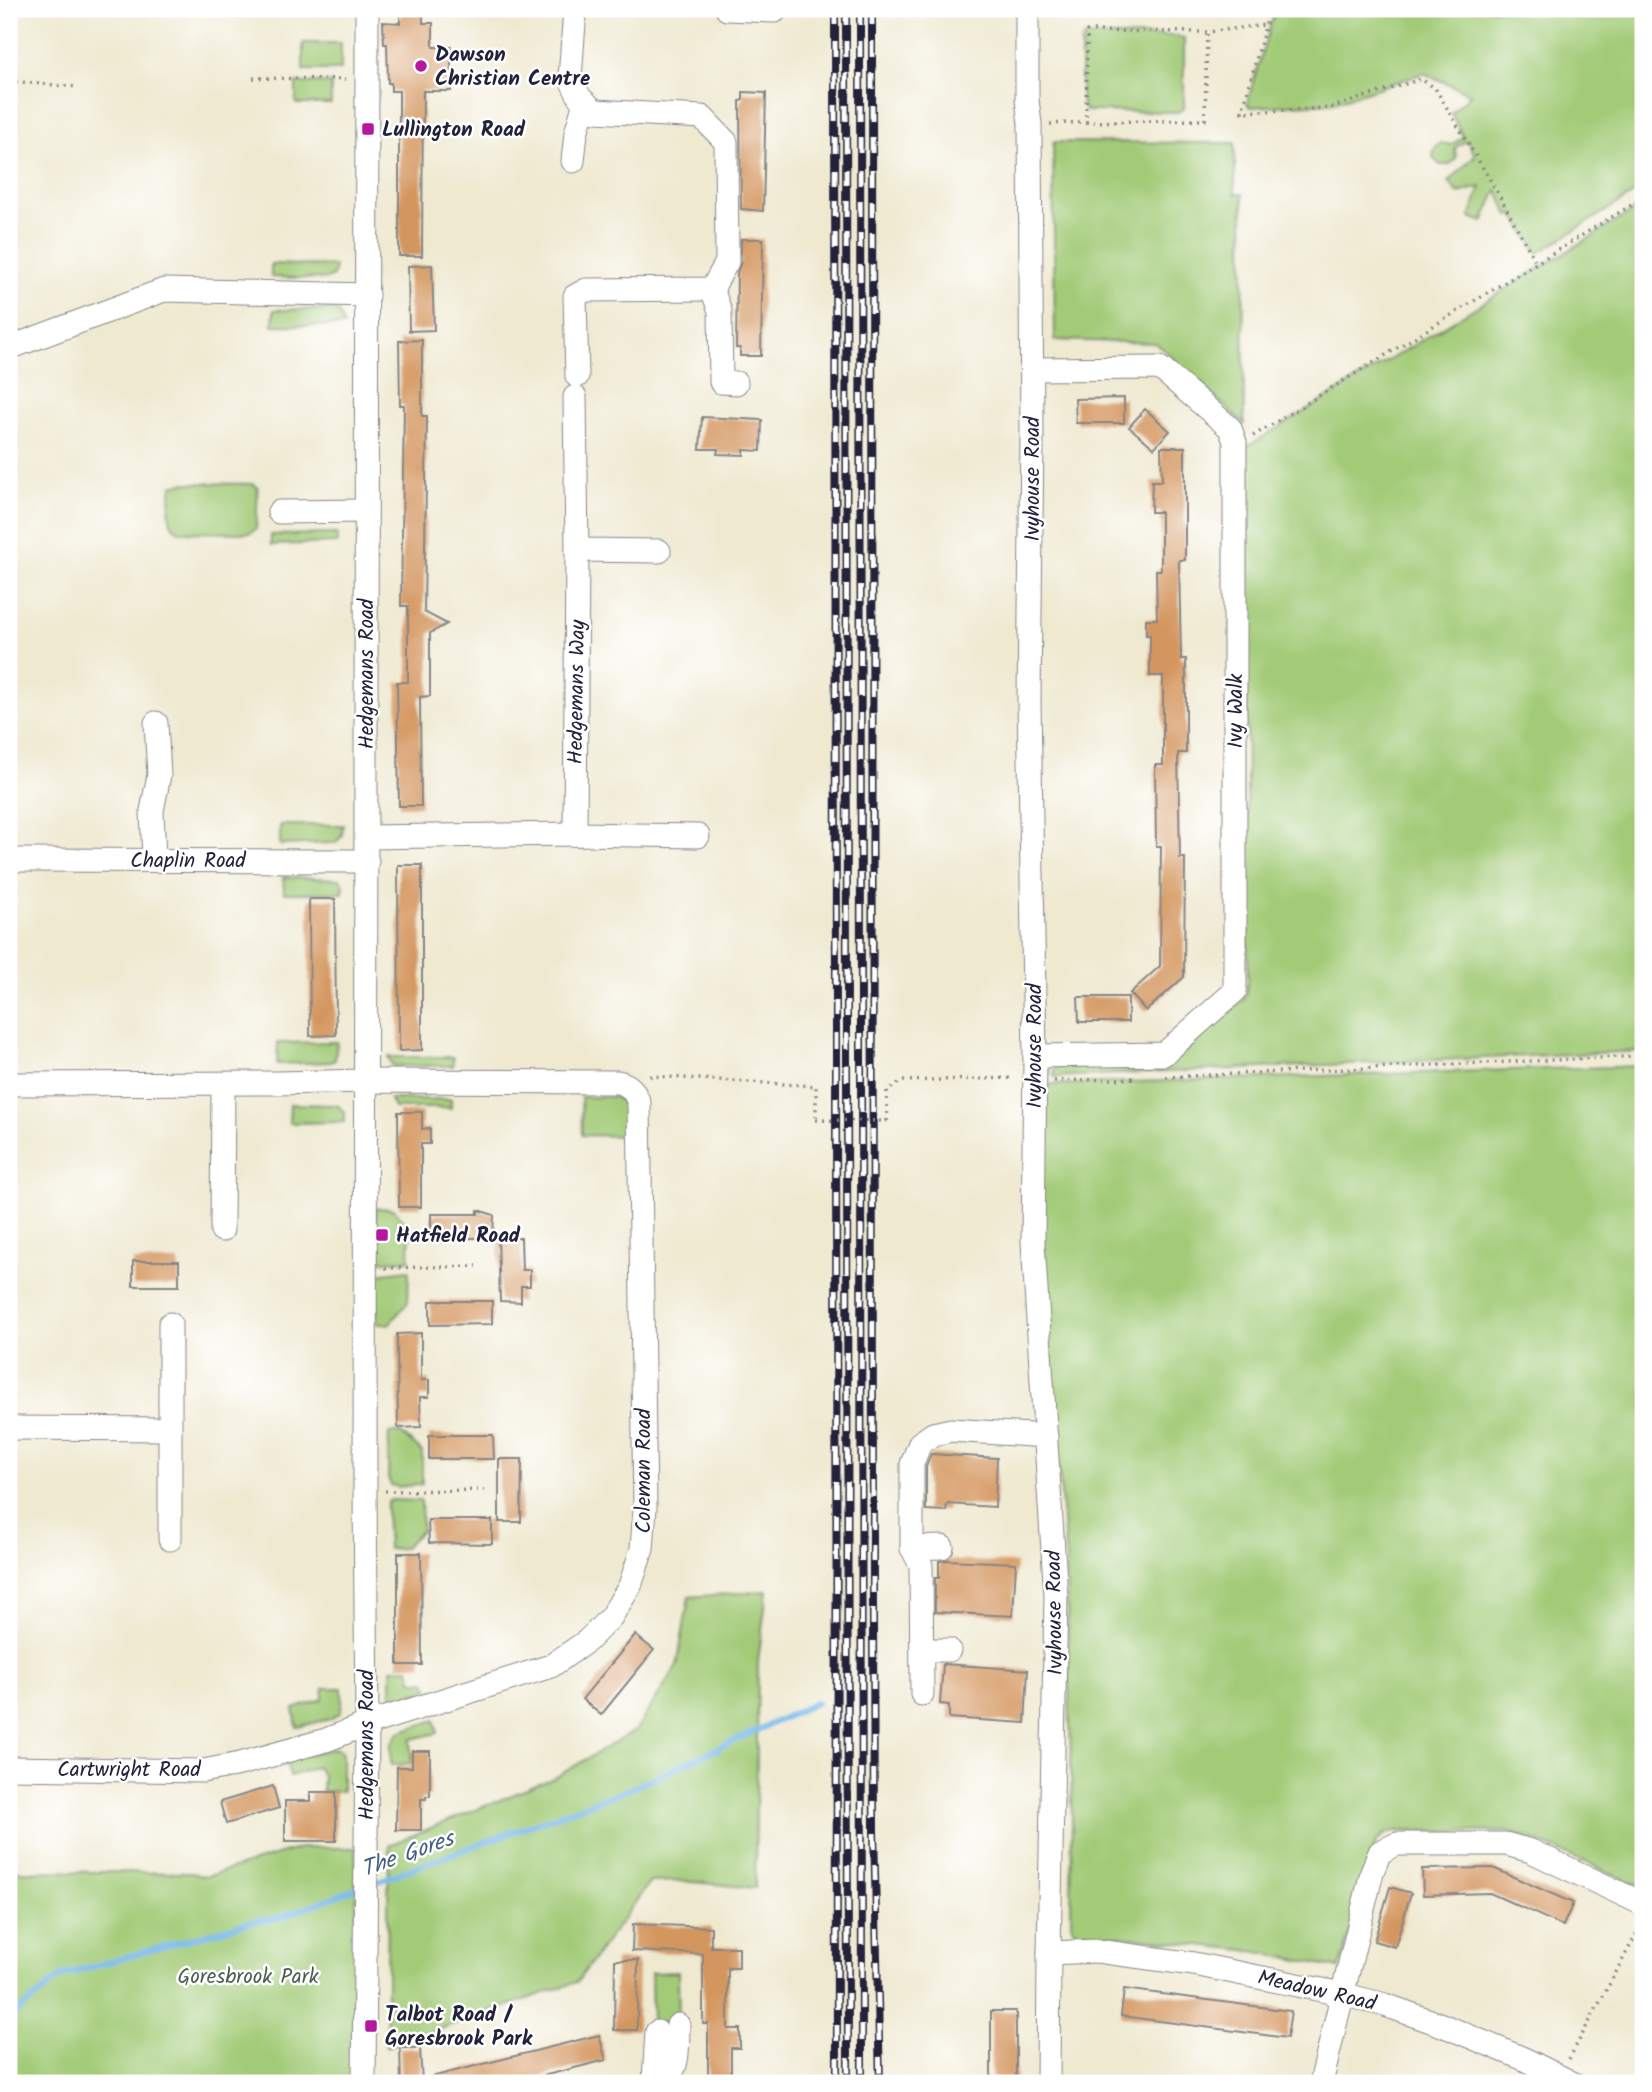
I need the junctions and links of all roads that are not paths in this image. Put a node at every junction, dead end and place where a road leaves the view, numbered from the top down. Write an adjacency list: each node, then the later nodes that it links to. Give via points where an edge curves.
1 (367, 9): 9 (street, Hedgemans Road)
2 (575, 9): 6 (street, via 570,78)
3 (727, 9): 5 (street)
4 (1027, 9): 11 (street, Ivyhouse Road)
5 (775, 11)
6 (585, 102): 7 (street); 8 (street, via 595,111 702,117 726,142 727,262)
7 (573, 161)
8 (712, 289): 12 (street, via 720,311 720,382); 15 (street, Hedgemans Way, via 586,290 575,296)
9 (367, 295): 10 (street, via 164,290); 13 (street, Hedgemans Road)
10 (9, 348)
11 (1032, 369): 24 (street, Ivyhouse Road, via 1029,700); 24 (street, Ivy Walk, via 1160,368 1230,428 1235,442 1235,991 1164,1054)
12 (736, 383)
13 (366, 511): 14 (street); 20 (street, Hedgemans Road)
14 (279, 512)
15 (577, 550): 16 (street); 18 (street, Hedgemans Way)
16 (659, 551)
17 (156, 723): 22 (street, via 159,775 152,811)
18 (575, 834): 19 (street); 20 (street)
19 (698, 836)
20 (367, 837): 23 (street, Hedgemans Road)
21 (9, 860): 22 (street, Chaplin Road)
22 (154, 860): 23 (street, Chaplin Road)
23 (367, 861): 25 (street, Hedgemans Road)
24 (1034, 1072): 32 (street, Ivyhouse Road, via 1033,1243)
25 (366, 1081): 27 (street); 39 (street, Hedgemans Road); 39 (street, Coleman Road, via 618,1082 634,1091 639,1103 645,1508 642,1549 630,1586 611,1617 587,1641 551,1666)
26 (9, 1084): 27 (street)
27 (223, 1084): 28 (street)
28 (222, 1230)
29 (170, 1324): 31 (street)
30 (9, 1428): 31 (street)
31 (169, 1429): 33 (street)
32 (1046, 1436): 35 (street, via 951,1430 920,1443 912,1464); 42 (street, Ivyhouse Road, via 1056,1597)
33 (170, 1539)
34 (943, 1547): 35 (street)
35 (912, 1548): 36 (street, via 921,1565)
36 (922, 1650): 37 (street); 38 (street)
37 (949, 1650)
38 (922, 1694)
39 (368, 1724): 40 (street, Cartwright Road, via 326,1740 203,1771); 46 (street, Hedgemans Road)
40 (9, 1768)
41 (1643, 1904): 43 (street, via 1531,1851 1506,1844 1397,1844 1380,1853 1372,1872)
42 (1049, 1953): 43 (street, Meadow Road, via 1097,1951 1181,1962); 48 (street, Ivyhouse Road)
43 (1342, 1994): 45 (street, Meadow Road, via 1442,2025 1524,2059); 49 (street)
44 (667, 2029): 47 (street)
45 (1562, 2081)
46 (364, 2083)
47 (653, 2083)
48 (1048, 2083)
49 (1321, 2083)

